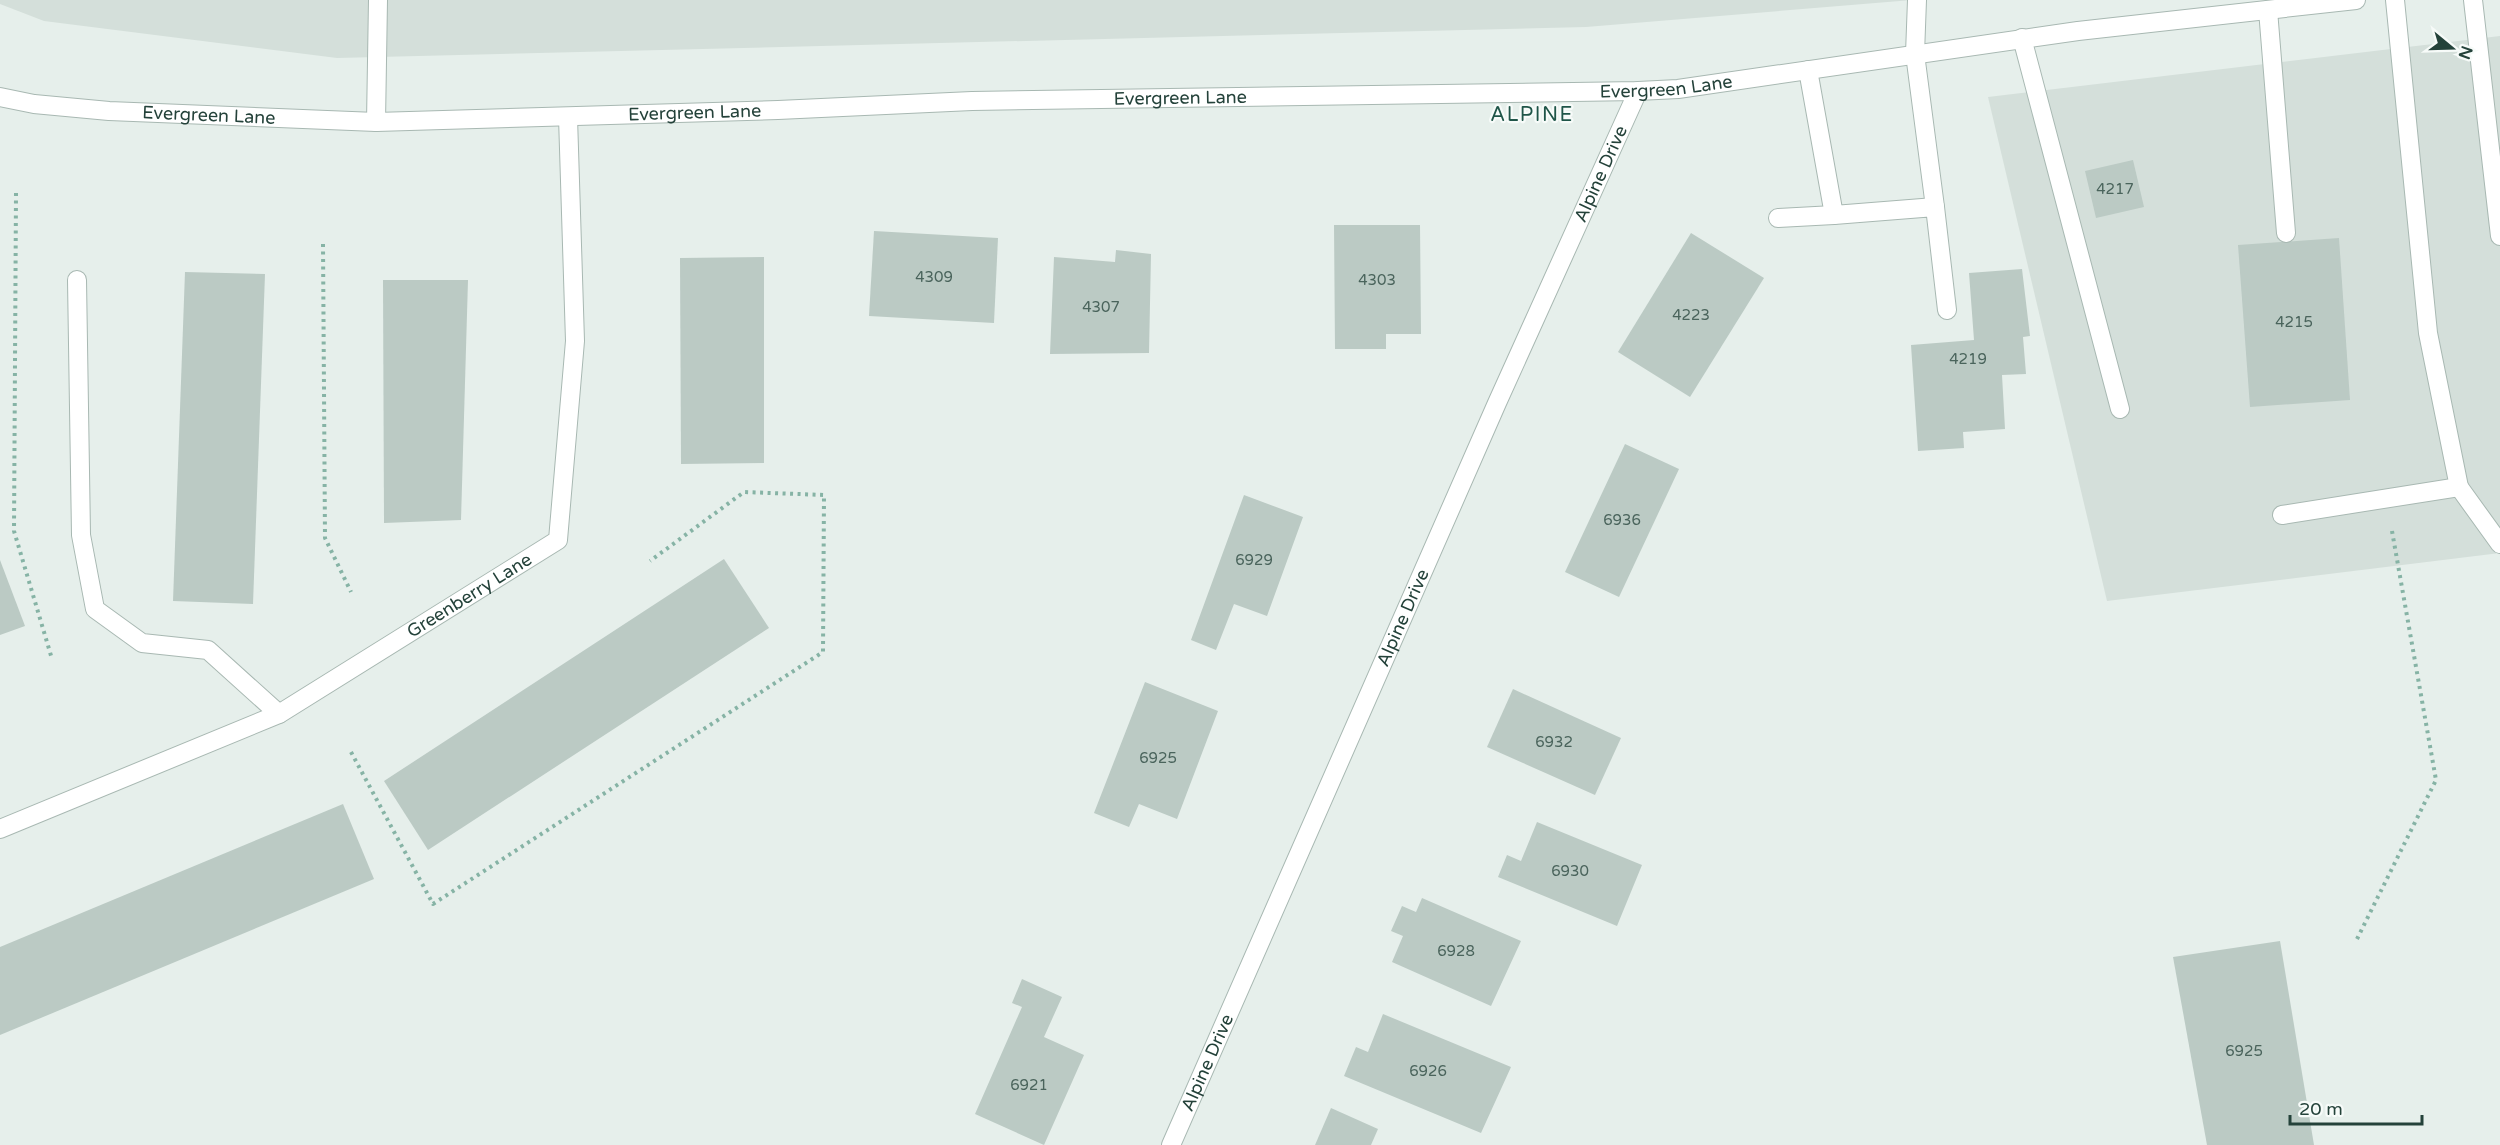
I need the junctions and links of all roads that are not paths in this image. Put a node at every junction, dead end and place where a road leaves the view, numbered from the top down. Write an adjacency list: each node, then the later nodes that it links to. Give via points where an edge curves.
1 (378, 0): 13 (street)
2 (1917, 0): 8 (street)
3 (2356, 0): 6 (street, Evergreen Lane)
4 (2395, 0): 22 (street, via 2428,333)
5 (2473, 0): 18 (street)
6 (2268, 10): 7 (street, Evergreen Lane); 17 (street)
7 (2022, 39): 8 (street, Evergreen Lane); 21 (street)
8 (1915, 54): 9 (street, Evergreen Lane); 14 (street)
9 (1808, 70): 10 (street, Evergreen Lane); 15 (street)
10 (1638, 91): 12 (street, Evergreen Lane, via 1007,100); 27 (street, Alpine Drive)
11 (0, 97): 13 (street, Evergreen Lane, via 109,111)
12 (568, 117): 13 (street, Evergreen Lane); 25 (street, Greenberry Lane, via 575,341 558,540)
13 (376, 122)
14 (1935, 207): 15 (street); 20 (street)
15 (1834, 215): 16 (street)
16 (1778, 218)
17 (2286, 233)
18 (2500, 236)
19 (77, 280): 25 (street, via 81,535 94,609 142,643 208,650)
20 (1947, 310)
21 (2120, 409)
22 (2459, 487): 23 (street); 24 (street)
23 (2282, 515)
24 (2500, 544)
25 (279, 714): 26 (street, Greenberry Lane)
26 (0, 829)
27 (1171, 1145)

